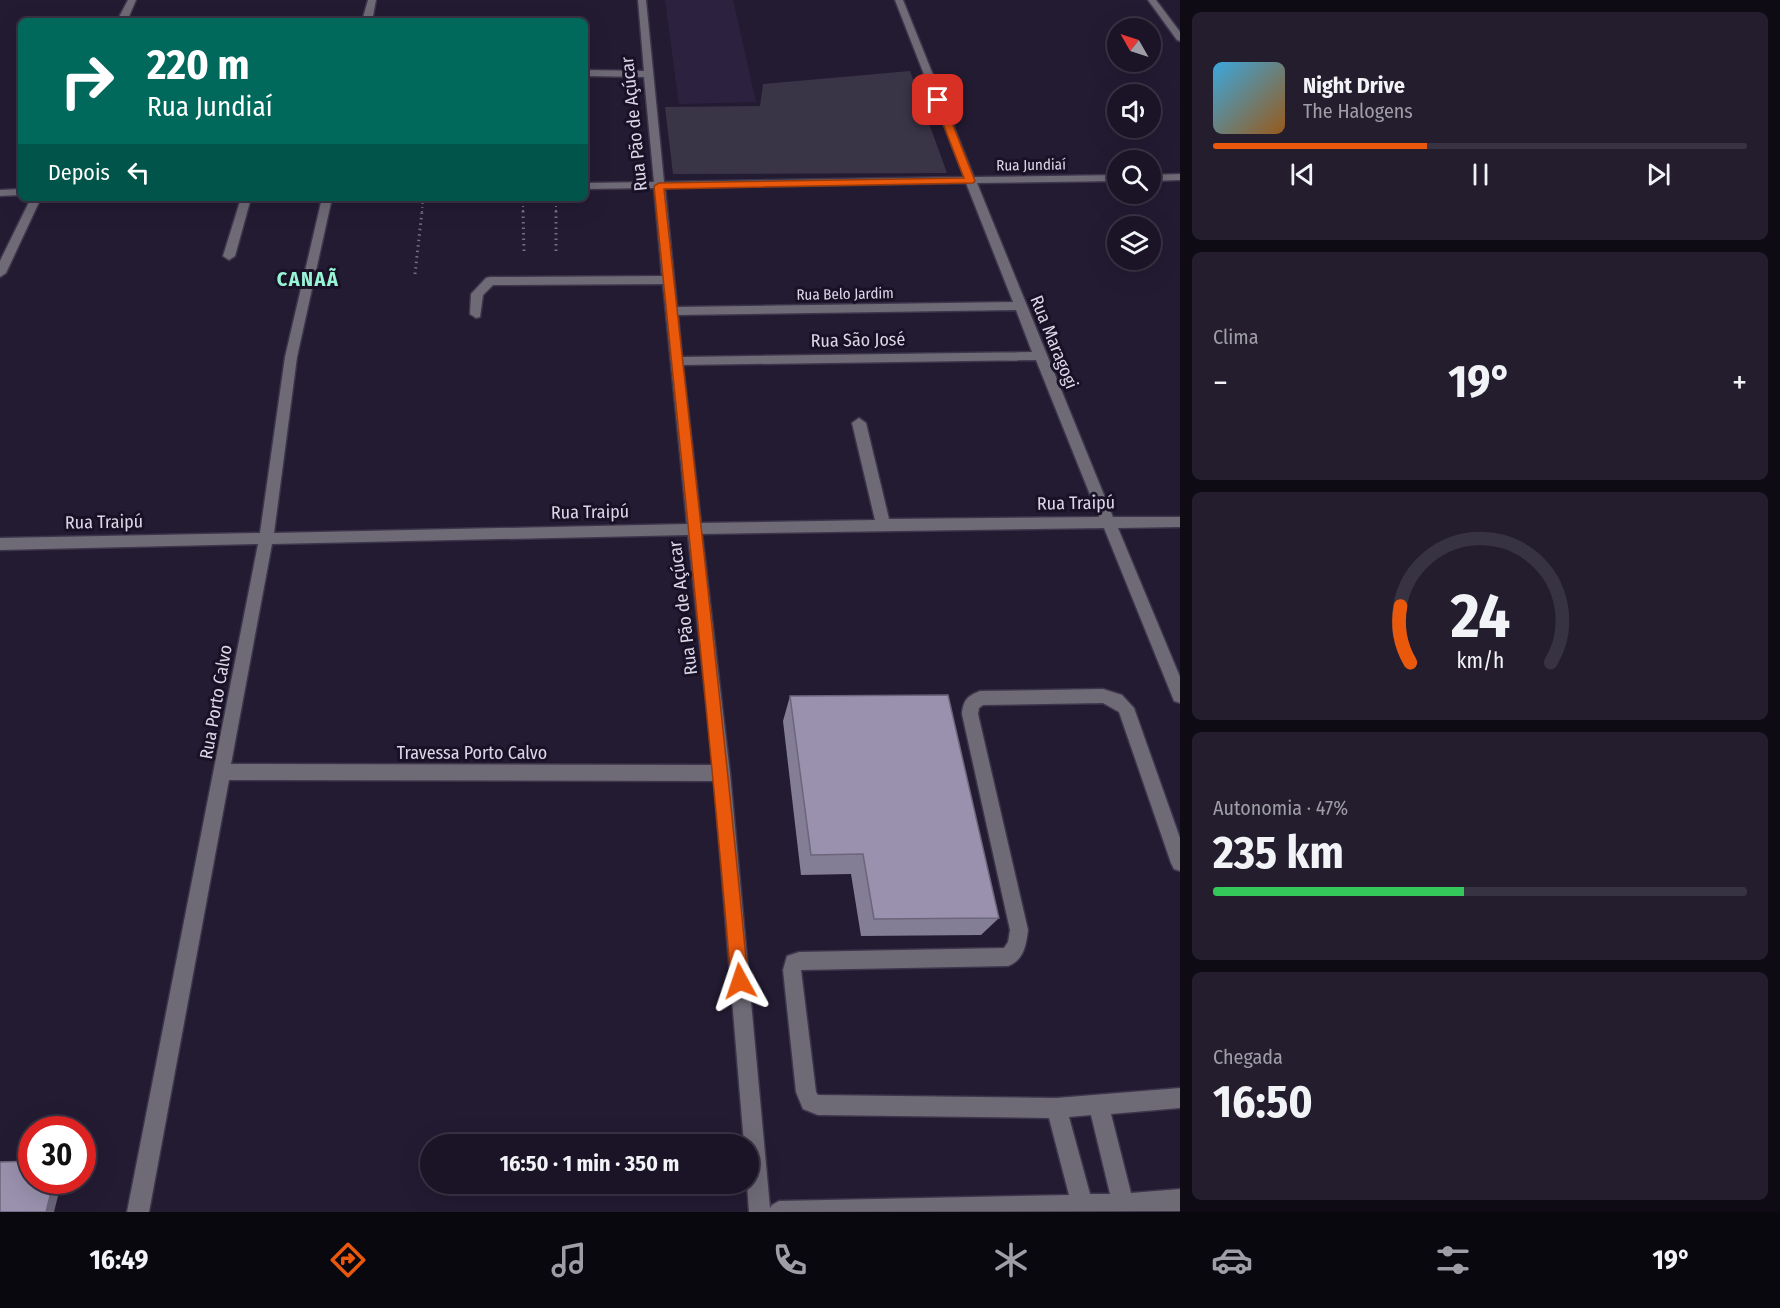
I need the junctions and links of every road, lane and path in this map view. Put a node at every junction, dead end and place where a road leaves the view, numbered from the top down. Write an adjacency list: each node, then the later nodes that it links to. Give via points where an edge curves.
1 (132, 0): 6 (street)
2 (372, 0): 7 (street)
3 (642, 0): 10 (street, Rua Pão de Açúcar)
4 (899, 0): 14 (street, Rua Maragogi)
5 (1152, 0): 8 (street)
6 (123, 18)
7 (368, 18)
8 (1180, 38)
9 (588, 73): 10 (street)
10 (648, 74): 16 (street, Rua Pão de Açúcar)
11 (1180, 177): 13 (street)
12 (1107, 178): 14 (street, Rua Jundiaí)
13 (1161, 178)
14 (970, 181): 16 (street, Rua Jundiaí); 31 (street, Rua Maragogi)
15 (588, 186): 16 (street, Rua Jundiaí)
16 (659, 186): 30 (street, Rua Pão de Açúcar)
17 (18, 192): 18 (street)
18 (0, 193)
19 (35, 201): 28 (street)
20 (245, 201): 27 (street)
21 (326, 201): 41 (street, Rua Porto Calvo, via 291,357)
22 (423, 201): 29 (path)
23 (523, 201): 25 (path)
24 (556, 201): 26 (path)
25 (524, 252)
26 (556, 255)
27 (229, 256)
28 (0, 273)
29 (415, 273)
30 (669, 280): 32 (street, Rua Pão de Açúcar); 33 (street, via 490,282 477,294)
31 (1020, 306): 32 (street, Rua Belo Jardim); 34 (street, Rua Maragogi)
32 (671, 311): 35 (street, Rua Pão de Açúcar)
33 (476, 314)
34 (1040, 356): 35 (street, Rua São José); 37 (street, Rua Maragogi)
35 (676, 361): 40 (street, Rua Pão de Açúcar)
36 (859, 423): 39 (street)
37 (1109, 522): 38 (street, Rua Traipú); 39 (street, Rua Traipú); 43 (street, Rua Maragogi)
38 (1180, 522)
39 (883, 525): 40 (street, Rua Traipú)
40 (694, 530): 41 (street, Rua Traipú); 45 (street, Rua Pão de Açúcar)
41 (266, 538): 42 (street, Rua Traipú); 44 (street, Rua Porto Calvo)
42 (0, 544)
43 (1179, 688)
44 (223, 771): 45 (street, Travessa Porto Calvo); 53 (street, Rua Porto Calvo)
45 (722, 773): 54 (street, Rua Pão de Açúcar)
46 (1180, 863): 49 (street, via 1126,708 1103,696 980,698 971,704 970,714 1019,930 1017,946 1008,957 794,963 804,1081 810,1102)
47 (1180, 1098): 48 (street)
48 (1099, 1105): 49 (street); 52 (street)
49 (1056, 1108): 51 (street)
50 (1180, 1200): 52 (street)
51 (1082, 1204): 52 (street); 55 (street)
52 (1123, 1204)
53 (138, 1212)
54 (760, 1212)
55 (779, 1212)

